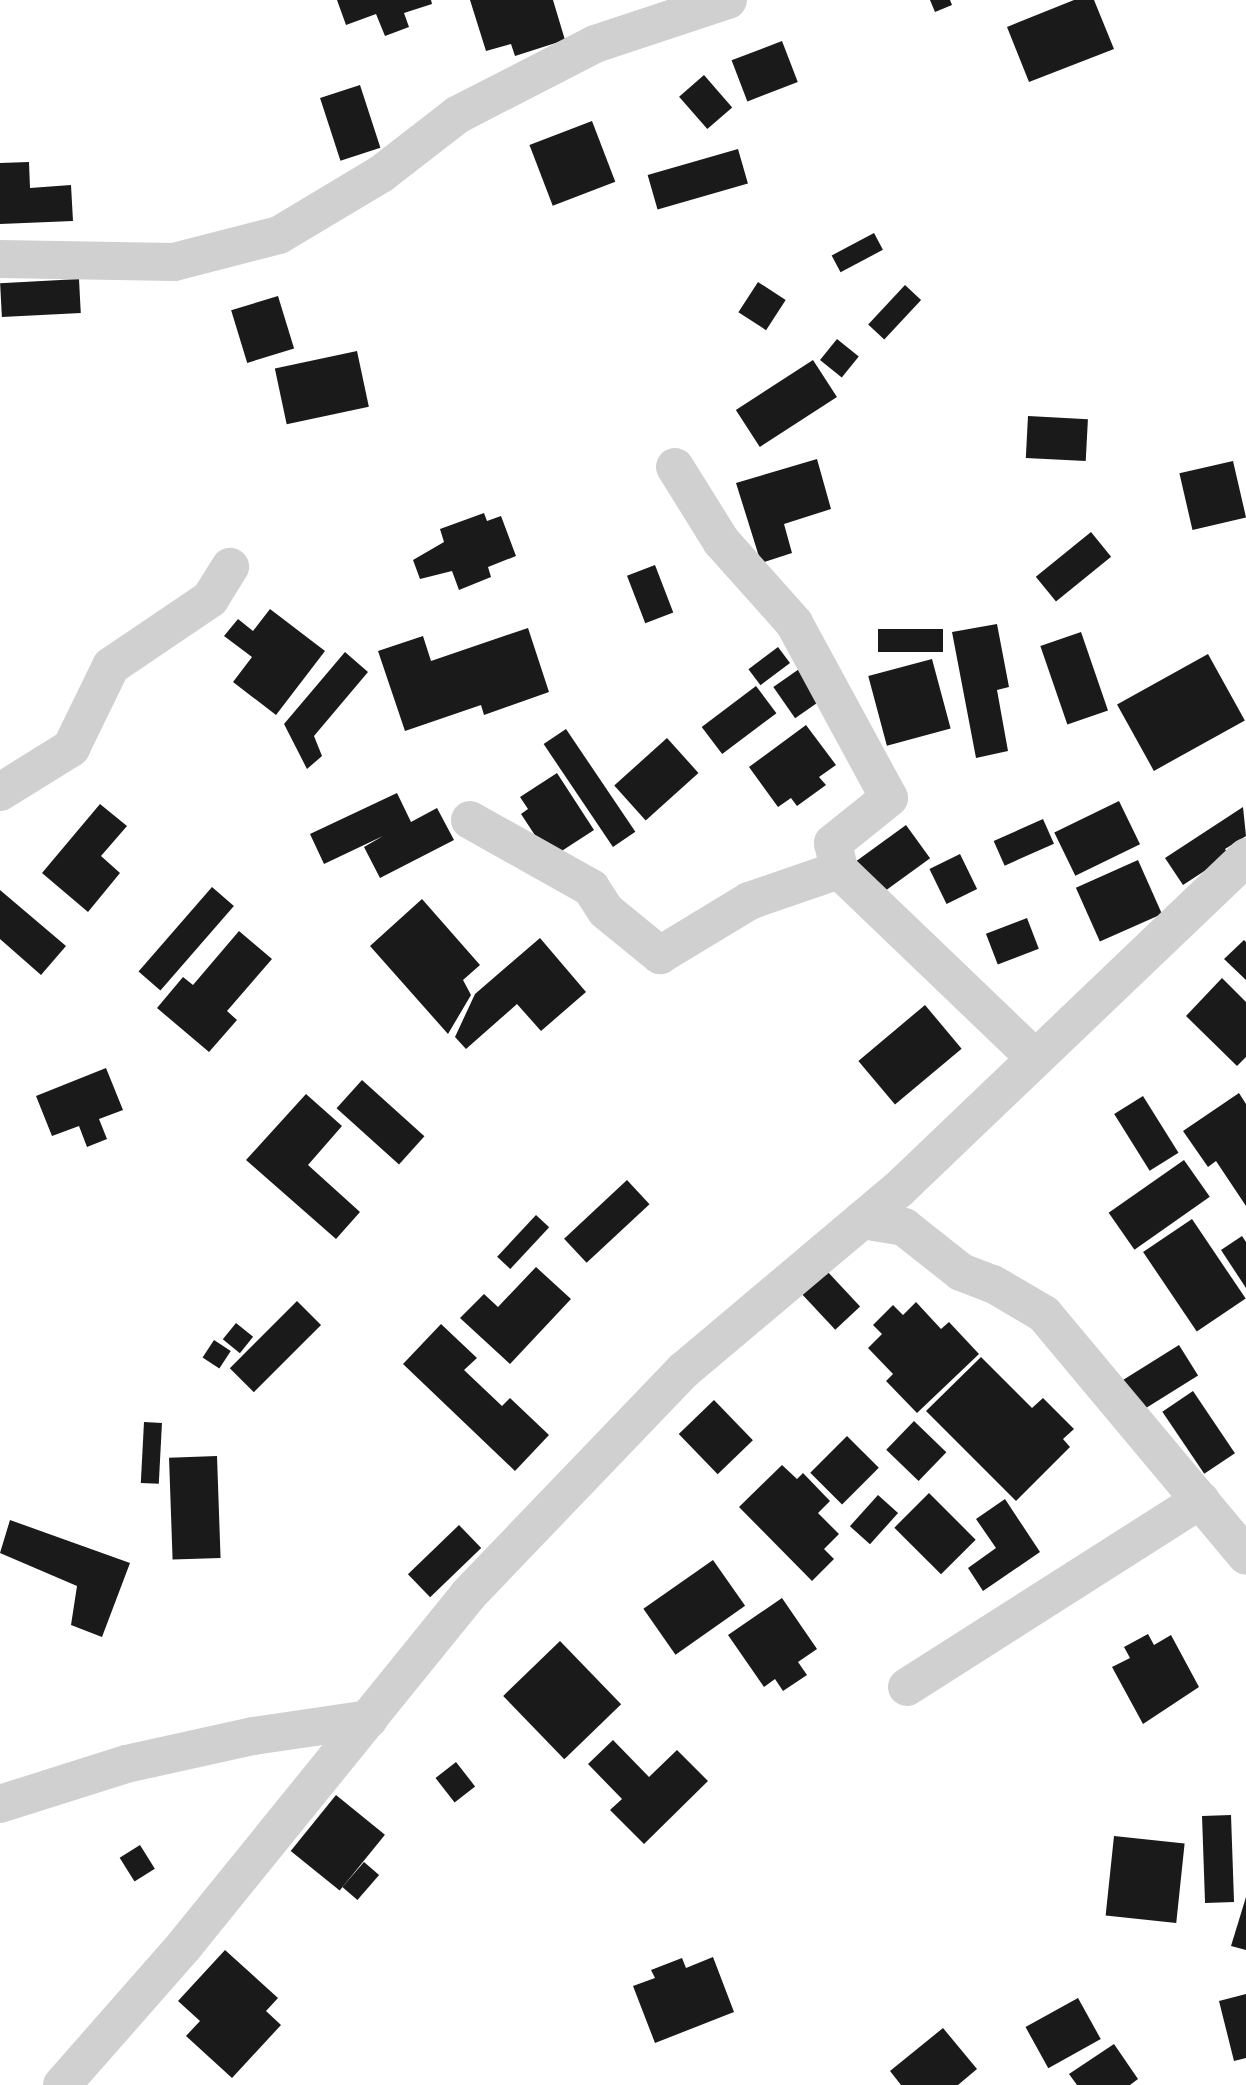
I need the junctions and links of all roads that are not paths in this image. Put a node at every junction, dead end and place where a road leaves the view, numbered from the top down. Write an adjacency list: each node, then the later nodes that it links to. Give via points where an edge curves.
1 (728, 0): 2 (street, via 595,44 457,115 381,174 279,235 174,262)
2 (0, 259)
3 (675, 467): 8 (street, via 721,541 794,623 889,798 833,843)
4 (230, 567): 5 (street, via 210,599 111,666 71,748)
5 (0, 792)
6 (470, 820): 8 (street, via 591,888 606,911 660,955 749,901)
7 (1246, 857): 9 (street)
8 (839, 870): 9 (street)
9 (1035, 1058): 10 (street)
10 (862, 1220): 11 (street, via 904,1227 961,1272 1044,1314); 14 (street, via 684,1370 468,1595)
11 (1200, 1500): 12 (street); 13 (street)
12 (1246, 1556)
13 (907, 1687)
14 (369, 1719): 15 (street, via 253,1736 126,1764); 16 (street, via 184,1946)
15 (0, 1804)
16 (62, 2085)

